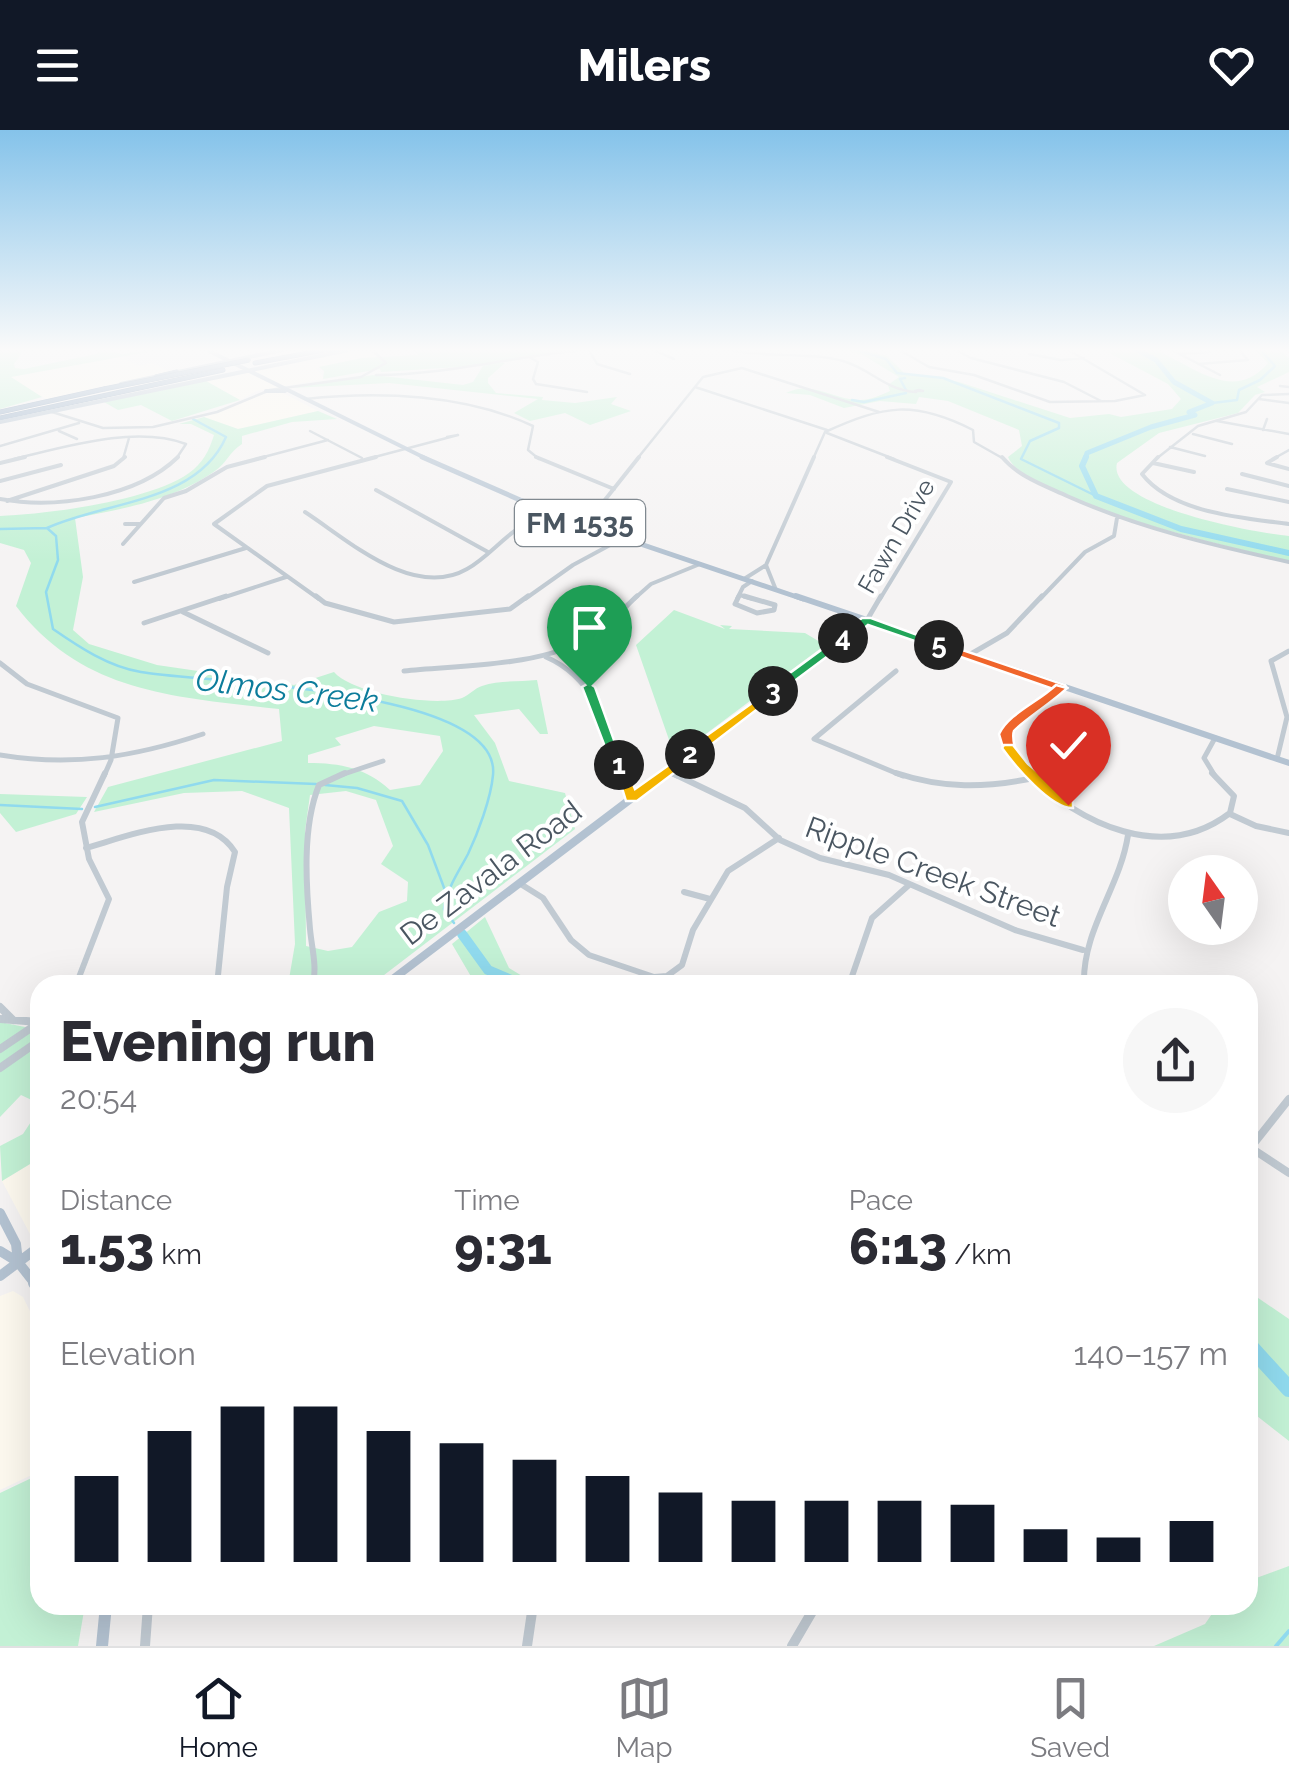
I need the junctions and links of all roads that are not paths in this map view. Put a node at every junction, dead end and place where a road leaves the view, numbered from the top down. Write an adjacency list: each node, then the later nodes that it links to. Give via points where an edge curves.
1 (77, 419): 12 (street)
2 (189, 419): 15 (street)
3 (345, 419): 31 (main road, FM 1535)
4 (519, 419): 43 (street, via 532,426 528,450 538,459)
5 (670, 419): 43 (street)
6 (790, 419): 19 (street, Fawn Drive)
7 (861, 419): 19 (street)
8 (953, 419): 50 (street, via 1015,472)
9 (1220, 419): 11 (street)
10 (1268, 419): 18 (street)
11 (1215, 420): 18 (street); 21 (street)
12 (83, 423): 13 (street); 14 (street)
13 (72, 427): 16 (street); 20 (street)
14 (125, 428): 15 (street); 26 (street)
15 (134, 428): 26 (street)
16 (58, 430): 20 (street); 24 (street)
17 (310, 430): 27 (street)
18 (1263, 430): 22 (street)
19 (827, 431): 61 (street); 69 (street, Fawn Drive, via 951,482)
20 (65, 432): 24 (street); 25 (street)
21 (1192, 434): 28 (street); 30 (street)
22 (1289, 434)
23 (447, 436): 31 (street)
24 (30, 438): 29 (street)
25 (77, 438)
26 (126, 440): 35 (street); 46 (street, via 125,458 114,466); 46 (street, via 168,437 186,444 171,467 137,481 55,503)
27 (328, 440): 34 (street); 52 (street, via 227,467 164,498)
28 (1232, 444)
29 (0, 446)
30 (1169, 447): 33 (street); 36 (street)
31 (404, 448): 34 (street); 49 (main road, FM 1535)
32 (1289, 450): 38 (street, via 1267,463)
33 (1205, 456)
34 (363, 459): 57 (street, via 267,486 216,520)
35 (0, 463)
36 (1152, 463): 39 (street); 53 (street, via 1143,479 1164,494)
37 (61, 465): 41 (street)
38 (1289, 469)
39 (1194, 472)
40 (1242, 474): 42 (street)
41 (0, 482)
42 (1289, 486)
43 (614, 489): 54 (street)
44 (1227, 489): 47 (street)
45 (376, 490): 58 (street)
46 (3, 500)
47 (1289, 502)
48 (305, 512): 58 (street, via 414,576 451,576)
49 (552, 514): 54 (main road, FM 1535); 58 (street, via 512,533)
50 (1118, 518): 59 (street); 73 (street, via 1114,536 1085,552 1007,633)
51 (125, 524): 52 (street)
52 (141, 524): 56 (street)
53 (1289, 524)
54 (585, 525): 55 (main road, FM 1535)
55 (624, 538): 60 (main road, FM 1535); 62 (street, via 510,609 394,622 331,606)
56 (123, 544)
57 (247, 548): 62 (street); 64 (street)
58 (490, 553)
59 (1289, 562)
60 (700, 564): 63 (main road, FM 1535); 74 (street, via 651,584 586,640)
61 (766, 564): 63 (street); 66 (street)
62 (288, 576): 68 (street)
63 (744, 579): 65 (main road, FM 1535)
64 (134, 582)
65 (754, 582): 66 (main road, FM 1535); 67 (street)
66 (776, 590): 69 (main road, FM 1535)
67 (741, 593): 67 (street, via 735,604 746,610 775,608)
68 (182, 611): 70 (street); 72 (street, via 201,626)
69 (866, 620): 73 (main road, FM 1535); 86 (main road, De Zavala Road)
70 (144, 623)
71 (1289, 651): 82 (street, via 1272,661 1288,717)
72 (268, 653)
73 (969, 655): 78 (main road, FM 1535)
74 (540, 656): 77 (street); 88 (street, via 568,664 589,687)
75 (0, 663): 83 (street, via 27,684 118,718)
76 (896, 671): 87 (street, via 814,739 947,789 983,790)
77 (404, 672)
78 (1062, 686): 80 (main road, FM 1535); 87 (street, via 1006,730 1008,746)
79 (204, 734): 83 (street)
80 (1215, 738): 82 (main road, FM 1535); 89 (street, via 1205,763 1234,796)
81 (0, 755): 83 (street, via 63,765)
82 (1277, 759): 85 (main road, FM 1535)
83 (111, 760): 93 (street, via 82,817)
84 (384, 761): 101 (street, via 326,779 315,793 308,828 308,935)
85 (1289, 763)
86 (667, 771): 88 (main road, De Zavala Road); 92 (street, Ripple Creek Street, via 745,808)
87 (1034, 778): 91 (street, via 1080,814)
88 (632, 798): 94 (main road, De Zavala Road)
89 (1230, 814): 90 (street); 91 (street, via 1186,833)
90 (1289, 832)
91 (1128, 835): 98 (street, via 1125,857)
92 (779, 838): 95 (street, Ripple Creek Street, via 820,858); 97 (street, via 734,864)
93 (86, 848): 99 (street, via 109,899); 100 (street, via 186,826 228,838 236,852)
94 (519, 883): 102 (main road, De Zavala Road); 103 (street, via 546,901 582,950)
95 (910, 884): 98 (street, Ripple Creek Street, via 1016,930); 105 (street, via 872,914)
96 (684, 892): 97 (street)
97 (710, 899): 104 (street, via 682,965)
98 (1083, 950): 106 (street)
99 (80, 975)
100 (219, 975)
101 (315, 975)
102 (398, 975)
103 (650, 975)
104 (668, 975)
105 (852, 975)
106 (1084, 975)
107 (0, 1006): 109 (street)
108 (0, 1020): 109 (street)
109 (14, 1020): 110 (street)
110 (30, 1021)
111 (30, 1029): 112 (street)
112 (2, 1048): 114 (street)
113 (30, 1048): 114 (street)
114 (17, 1058): 115 (street)
115 (0, 1068)
116 (1289, 1099): 117 (street)
117 (1258, 1135)
118 (1258, 1152): 119 (street)
119 (1289, 1173)
120 (0, 1213): 123 (main road)
121 (0, 1251): 123 (main road)
122 (30, 1253): 123 (main road)
123 (18, 1262): 124 (main road); 125 (main road)
124 (0, 1276)
125 (30, 1277)
126 (105, 1615): 130 (main road)
127 (147, 1615): 131 (street)
128 (532, 1615): 132 (street)
129 (810, 1615): 133 (street)
130 (102, 1646)
131 (145, 1646)
132 (527, 1646)
133 (792, 1646)

